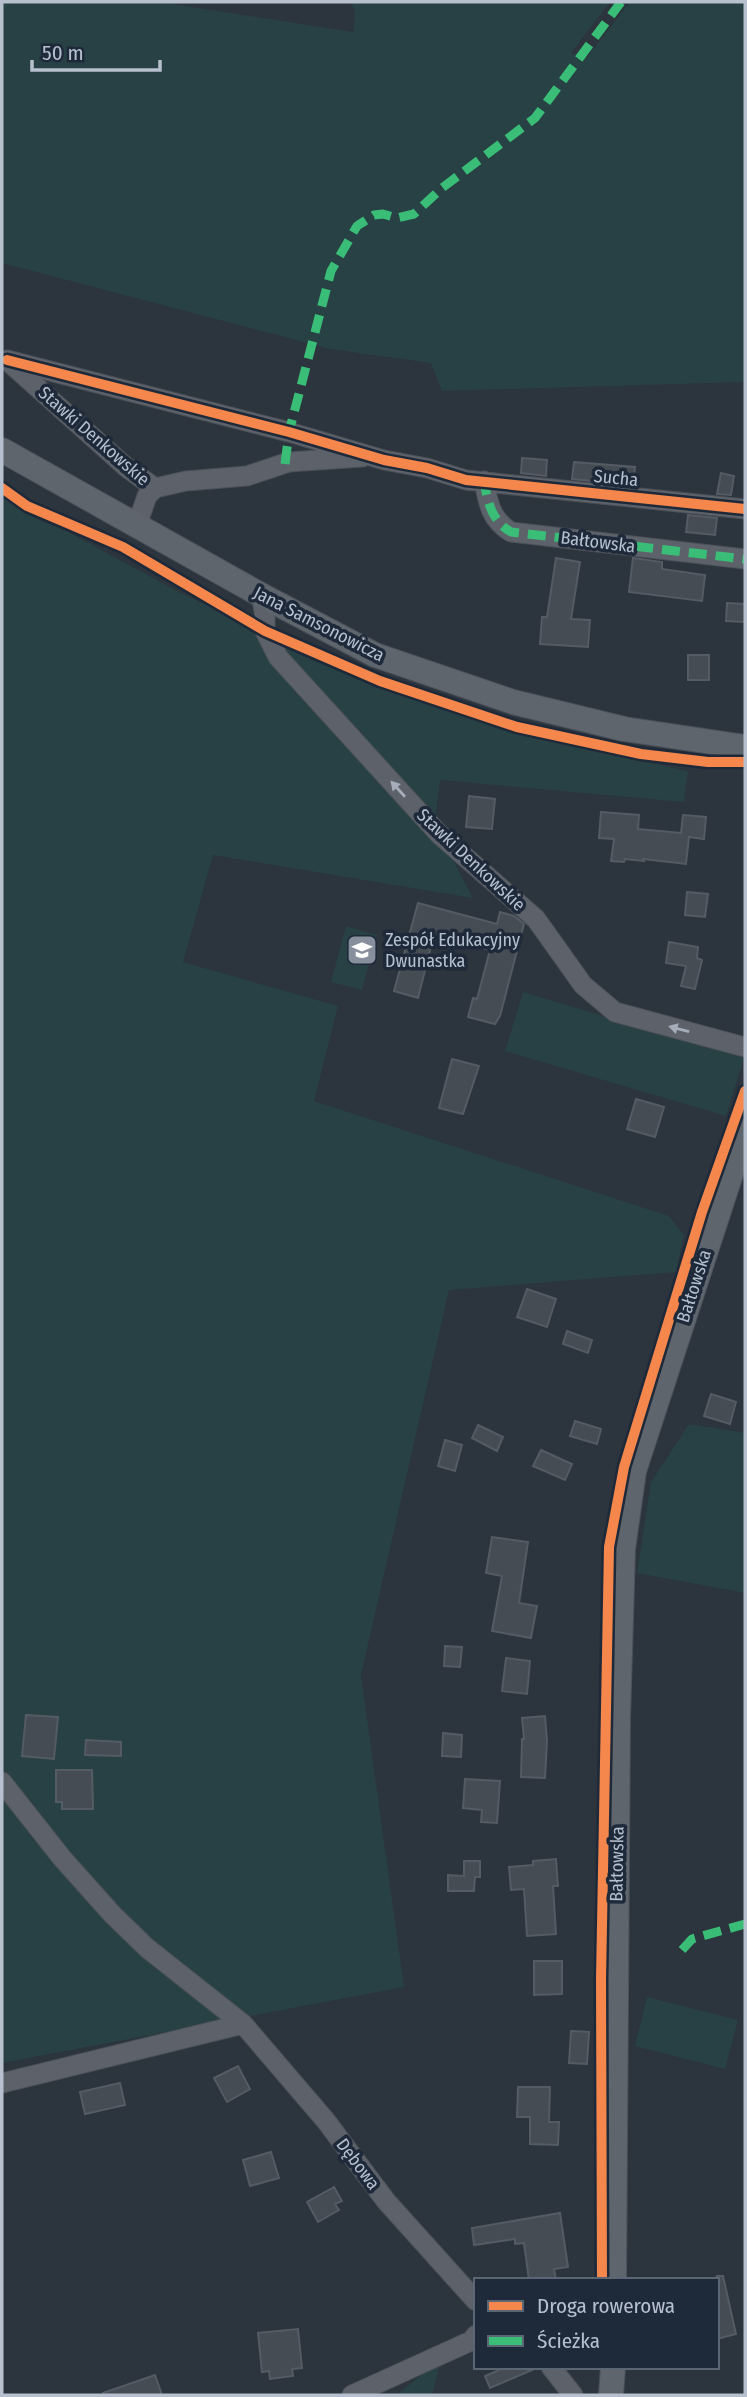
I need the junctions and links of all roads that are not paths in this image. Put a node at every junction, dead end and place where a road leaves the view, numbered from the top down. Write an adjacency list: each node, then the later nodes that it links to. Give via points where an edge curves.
1 (4, 358): 3 (street); 5 (street, Stawki Denkowskie)
2 (2, 450): 7 (main road, Jana Samsonowicza)
3 (384, 460): 4 (street, Sucha); 5 (street, via 289,462 247,476)
4 (484, 481): 6 (street, Sucha); 8 (street, Bałtowska, via 491,513 511,532)
5 (155, 488): 7 (street, Stawki Denkowskie, via 147,496)
6 (745, 509)
7 (137, 525): 9 (main road, Jana Samsonowicza)
8 (745, 559)
9 (261, 595): 10 (main road, Jana Samsonowicza, via 374,655 513,702 624,729); 11 (street, Stawki Denkowskie, one-way to 9, via 615,1012 583,985 537,919 439,834 278,657 265,631)
10 (745, 747)
11 (745, 1047)
12 (745, 1131): 16 (main road, Bałtowska, via 634,1471 622,1549)
13 (2, 1782): 14 (street, Dębowa, via 113,1914 147,1948)
14 (243, 2024): 15 (street); 17 (street, Dębowa, via 326,2121 386,2201)
15 (2, 2083)
16 (614, 2278)
17 (474, 2299)
18 (474, 2337): 21 (street)
19 (553, 2369): 22 (street)
20 (613, 2369): 23 (main road)
21 (352, 2395)
22 (573, 2395)
23 (611, 2395)

